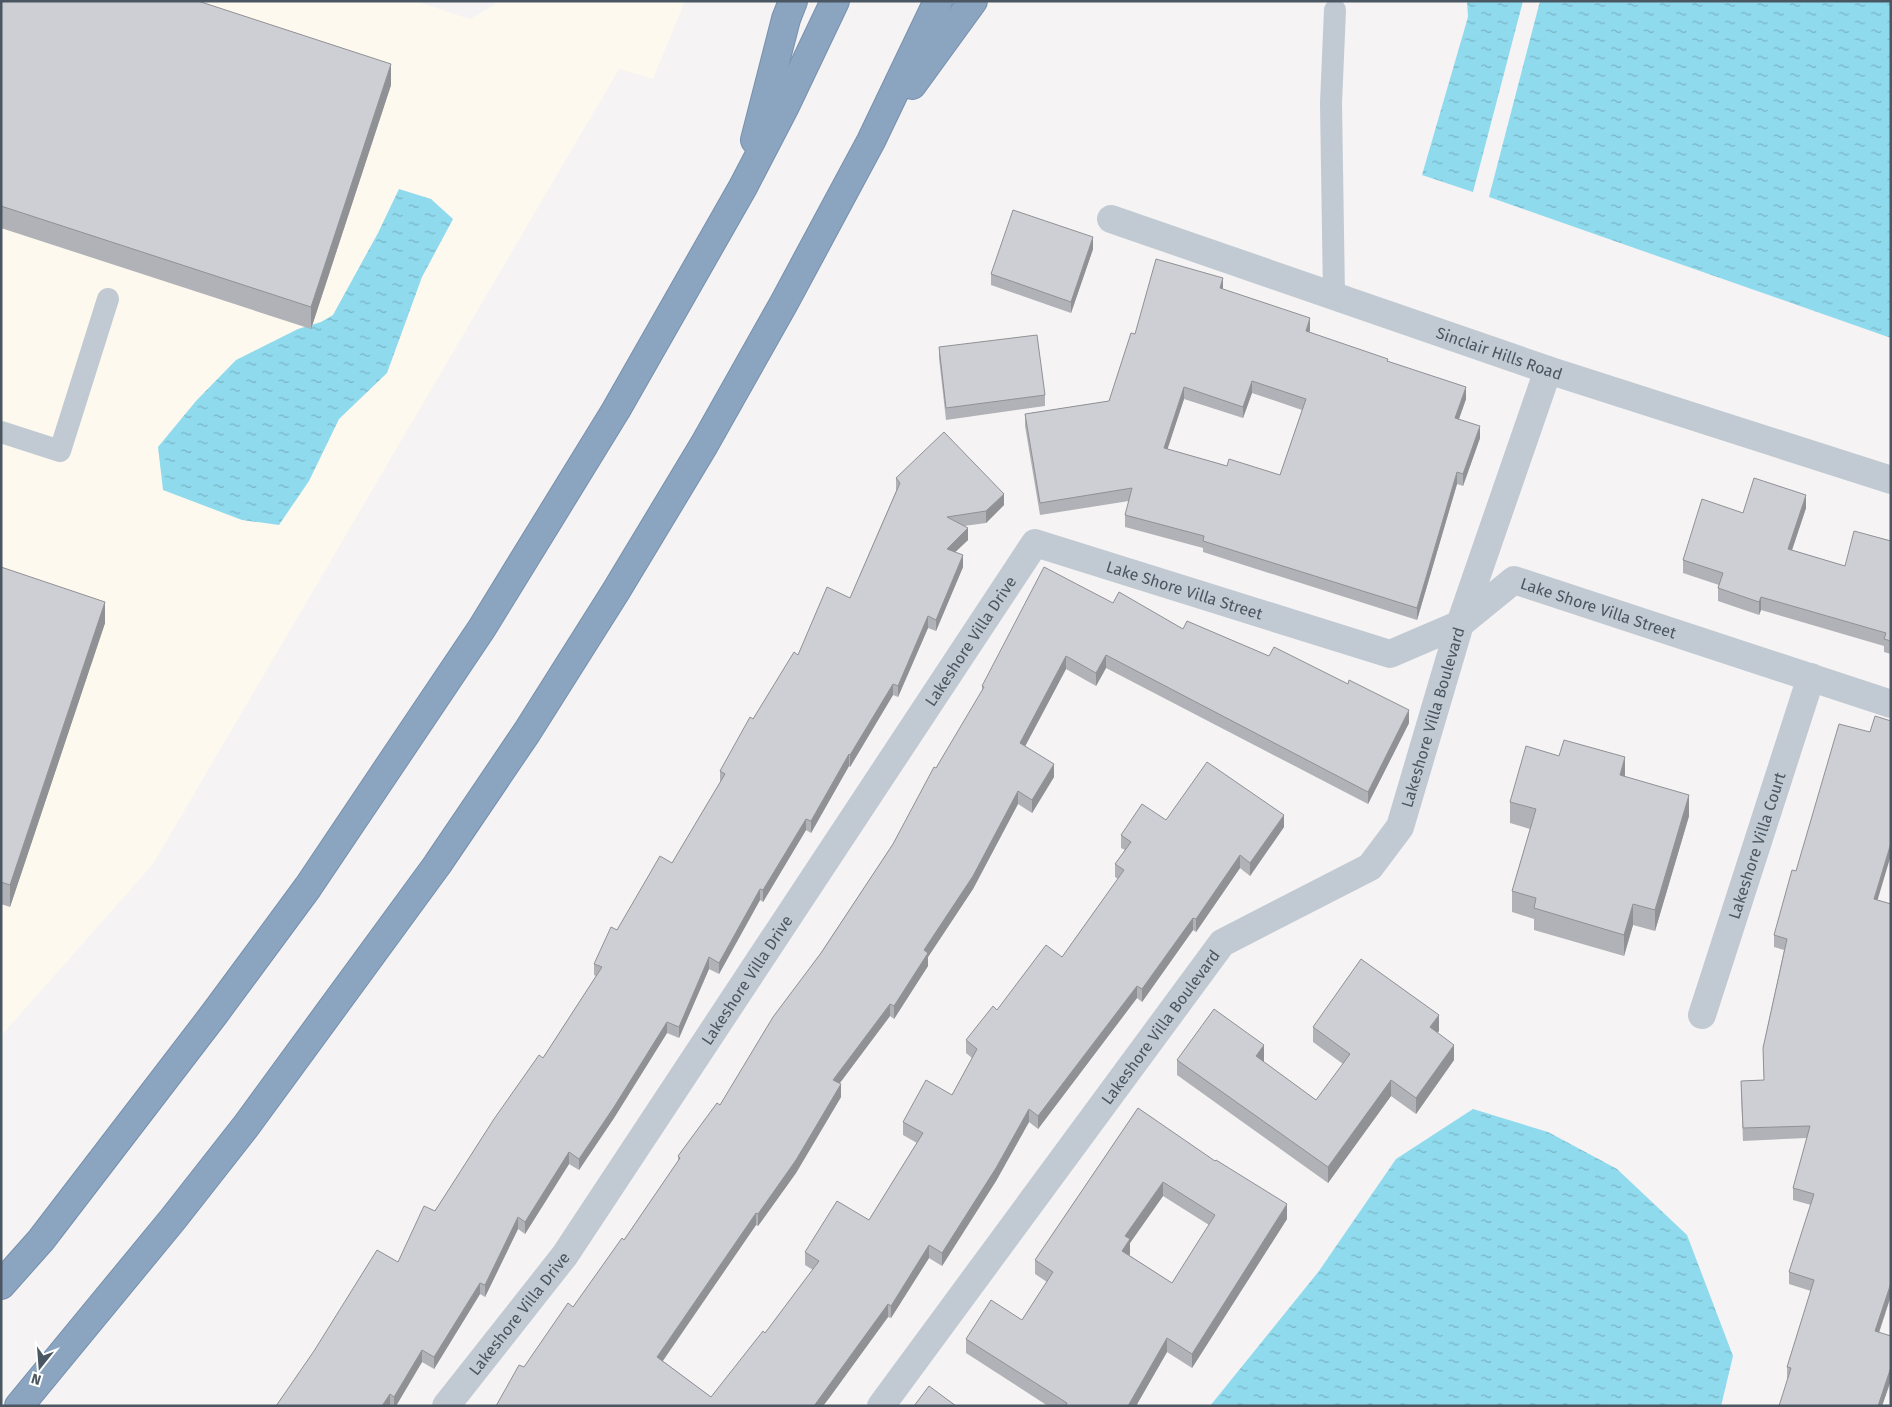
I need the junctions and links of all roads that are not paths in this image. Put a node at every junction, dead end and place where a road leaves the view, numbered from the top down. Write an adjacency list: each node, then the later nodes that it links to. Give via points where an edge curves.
1 (793, 1): 7 (highway)
2 (835, 1): 7 (highway)
3 (938, 1): 6 (highway)
4 (973, 1): 6 (highway)
5 (1335, 10): 9 (lane, via 1331,103)
6 (871, 141): 20 (highway, via 704,445 506,764 437,865 246,1126)
7 (742, 187): 19 (highway, via 616,410 553,514 393,762 308,887 215,1013 41,1240)
8 (1111, 219): 9 (street, Sinclair Hills Road)
9 (1334, 296): 11 (street, Sinclair Hills Road)
10 (108, 298): 12 (lane, via 60,451)
11 (1548, 370): 13 (street, Sinclair Hills Road); 15 (street, Lakeshore Villa Boulevard)
12 (1, 432)
13 (1891, 480)
14 (1035, 543): 15 (street, Lake Shore Villa Street, via 1390,654); 21 (street, Lakeshore Villa Drive, via 565,1255)
15 (1460, 624): 16 (street, Lake Shore Villa Street, via 1514,580); 22 (street, Lakeshore Villa Boulevard, via 1400,827 1370,867 1222,943)
16 (1811, 677): 17 (street, Lake Shore Villa Street); 18 (street, Lakeshore Villa Court)
17 (1891, 704)
18 (1702, 1015)
19 (1, 1285)
20 (19, 1406)
21 (446, 1406)
22 (881, 1406)

